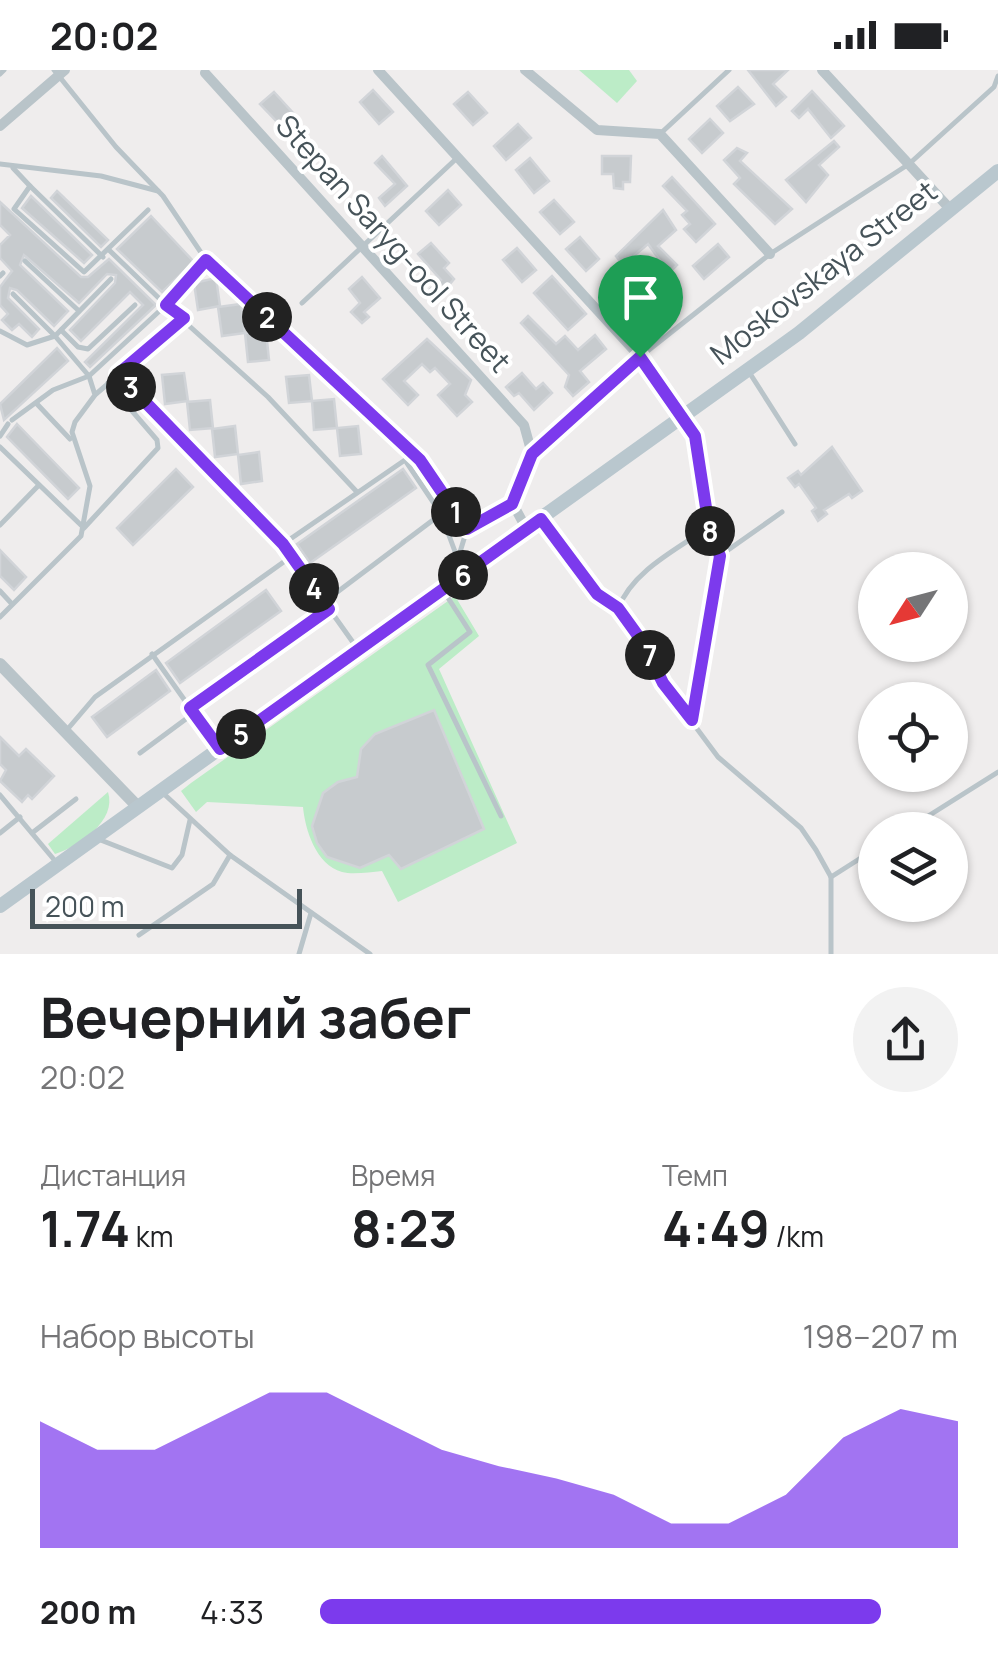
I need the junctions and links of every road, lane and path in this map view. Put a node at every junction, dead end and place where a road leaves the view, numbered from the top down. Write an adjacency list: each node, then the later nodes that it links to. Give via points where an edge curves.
1 (378, 70): 10 (street)
2 (525, 70): 9 (street, via 597,130)
3 (729, 70): 9 (lane)
4 (59, 72): 8 (street); 16 (lane)
5 (827, 72): 12 (street)
6 (205, 73): 19 (street, Stepan Saryg-ool Street)
7 (998, 76): 12 (lane, via 994,88)
8 (0, 126)
9 (660, 134): 21 (street)
10 (458, 157): 19 (lane); 35 (street)
11 (0, 164): 13 (lane)
12 (910, 164): 18 (street); 21 (lane)
13 (12, 168): 15 (lane); 16 (lane, via 100,176)
14 (996, 175): 18 (main road, Moskovskaya Street)
15 (30, 186): 22 (lane); 22 (lane, via 14,209 82,271)
16 (158, 191): 23 (lane)
17 (148, 210): 20 (lane)
18 (951, 210): 36 (main road, Moskovskaya Street)
19 (364, 248): 27 (lane); 47 (street, Stepan Saryg-ool Street, via 524,425)
20 (109, 250): 22 (lane); 29 (lane)
21 (770, 254): 35 (lane)
22 (103, 257)
23 (206, 260): 29 (lane); 57 (lane, via 420,460)
24 (25, 261): 30 (lane)
25 (111, 279): 30 (lane)
26 (14, 294): 34 (lane)
27 (302, 302)
28 (135, 304): 32 (lane, via 88,349)
29 (166, 305): 31 (lane); 38 (lane)
30 (79, 312): 32 (lane)
31 (184, 318): 37 (lane); 49 (lane)
32 (61, 330): 34 (lane)
33 (0, 331): 34 (lane, via 27,345)
34 (55, 336): 38 (lane)
35 (640, 357): 42 (street); 47 (lane)
36 (748, 370): 42 (main road, Moskovskaya Street); 45 (lane)
37 (118, 374): 39 (lane); 59 (lane)
38 (89, 376): 40 (lane); 41 (lane)
39 (108, 383): 40 (lane); 56 (lane, via 158,448)
40 (95, 395): 44 (lane, via 74,422)
41 (36, 403): 43 (lane); 44 (lane)
42 (683, 417): 53 (main road, Moskovskaya Street); 55 (lane, via 695,436)
43 (0, 436)
44 (72, 442): 56 (lane, via 90,486)
45 (795, 444)
46 (0, 447): 48 (lane)
47 (532, 454): 50 (street)
48 (39, 485): 54 (lane); 56 (lane)
49 (358, 492): 52 (lane, via 404,460); 59 (lane)
50 (512, 504): 57 (lane); 58 (street)
51 (782, 512): 61 (lane)
52 (442, 514): 62 (lane); 65 (lane)
53 (541, 519): 58 (main road, Moskovskaya Street); 67 (lane, via 597,594)
54 (0, 524)
55 (709, 527): 61 (lane); 67 (lane, via 642,575)
56 (84, 528): 66 (lane)
57 (467, 529): 62 (lane)
58 (527, 530): 62 (main road, Moskovskaya Street)
59 (283, 544): 60 (lane)
60 (292, 556): 65 (lane); 71 (lane)
61 (720, 556): 74 (lane)
62 (461, 568): 63 (main road, Moskovskaya Street)
63 (442, 590): 70 (main road, Moskovskaya Street); 84 (lane, via 470,632 428,664)
64 (0, 592): 66 (lane)
65 (324, 602): 68 (lane)
66 (12, 604): 69 (lane)
67 (618, 608): 74 (lane)
68 (329, 609): 70 (lane); 73 (lane)
69 (0, 616)
70 (358, 650): 76 (main road, Moskovskaya Street)
71 (152, 654): 73 (lane); 75 (lane, via 94,697)
72 (0, 664): 75 (street)
73 (192, 711): 76 (lane); 77 (lane)
74 (692, 720): 93 (lane, via 718,757 801,828)
75 (66, 731): 82 (street)
76 (220, 749): 79 (main road, Moskovskaya Street)
77 (140, 753)
78 (998, 772): 83 (lane)
79 (160, 791): 82 (main road, Moskovskaya Street); 86 (lane)
80 (0, 795): 85 (lane)
81 (76, 799): 88 (lane)
82 (138, 807): 89 (main road, Moskovskaya Street)
83 (935, 812)
84 (501, 816)
85 (20, 817): 87 (lane); 88 (lane)
86 (190, 819): 89 (lane, via 172,868); 90 (lane)
87 (0, 832)
88 (32, 833): 92 (lane)
89 (95, 838): 92 (main road, Moskovskaya Street)
90 (230, 855): 95 (lane); 96 (lane, via 213,884)
91 (858, 860): 93 (lane)
92 (58, 865): 94 (main road, Moskovskaya Street)
93 (830, 877): 99 (lane)
94 (0, 906)
95 (311, 913): 97 (lane); 98 (lane)
96 (139, 935)
97 (300, 954)
98 (370, 954)
99 (832, 954)

